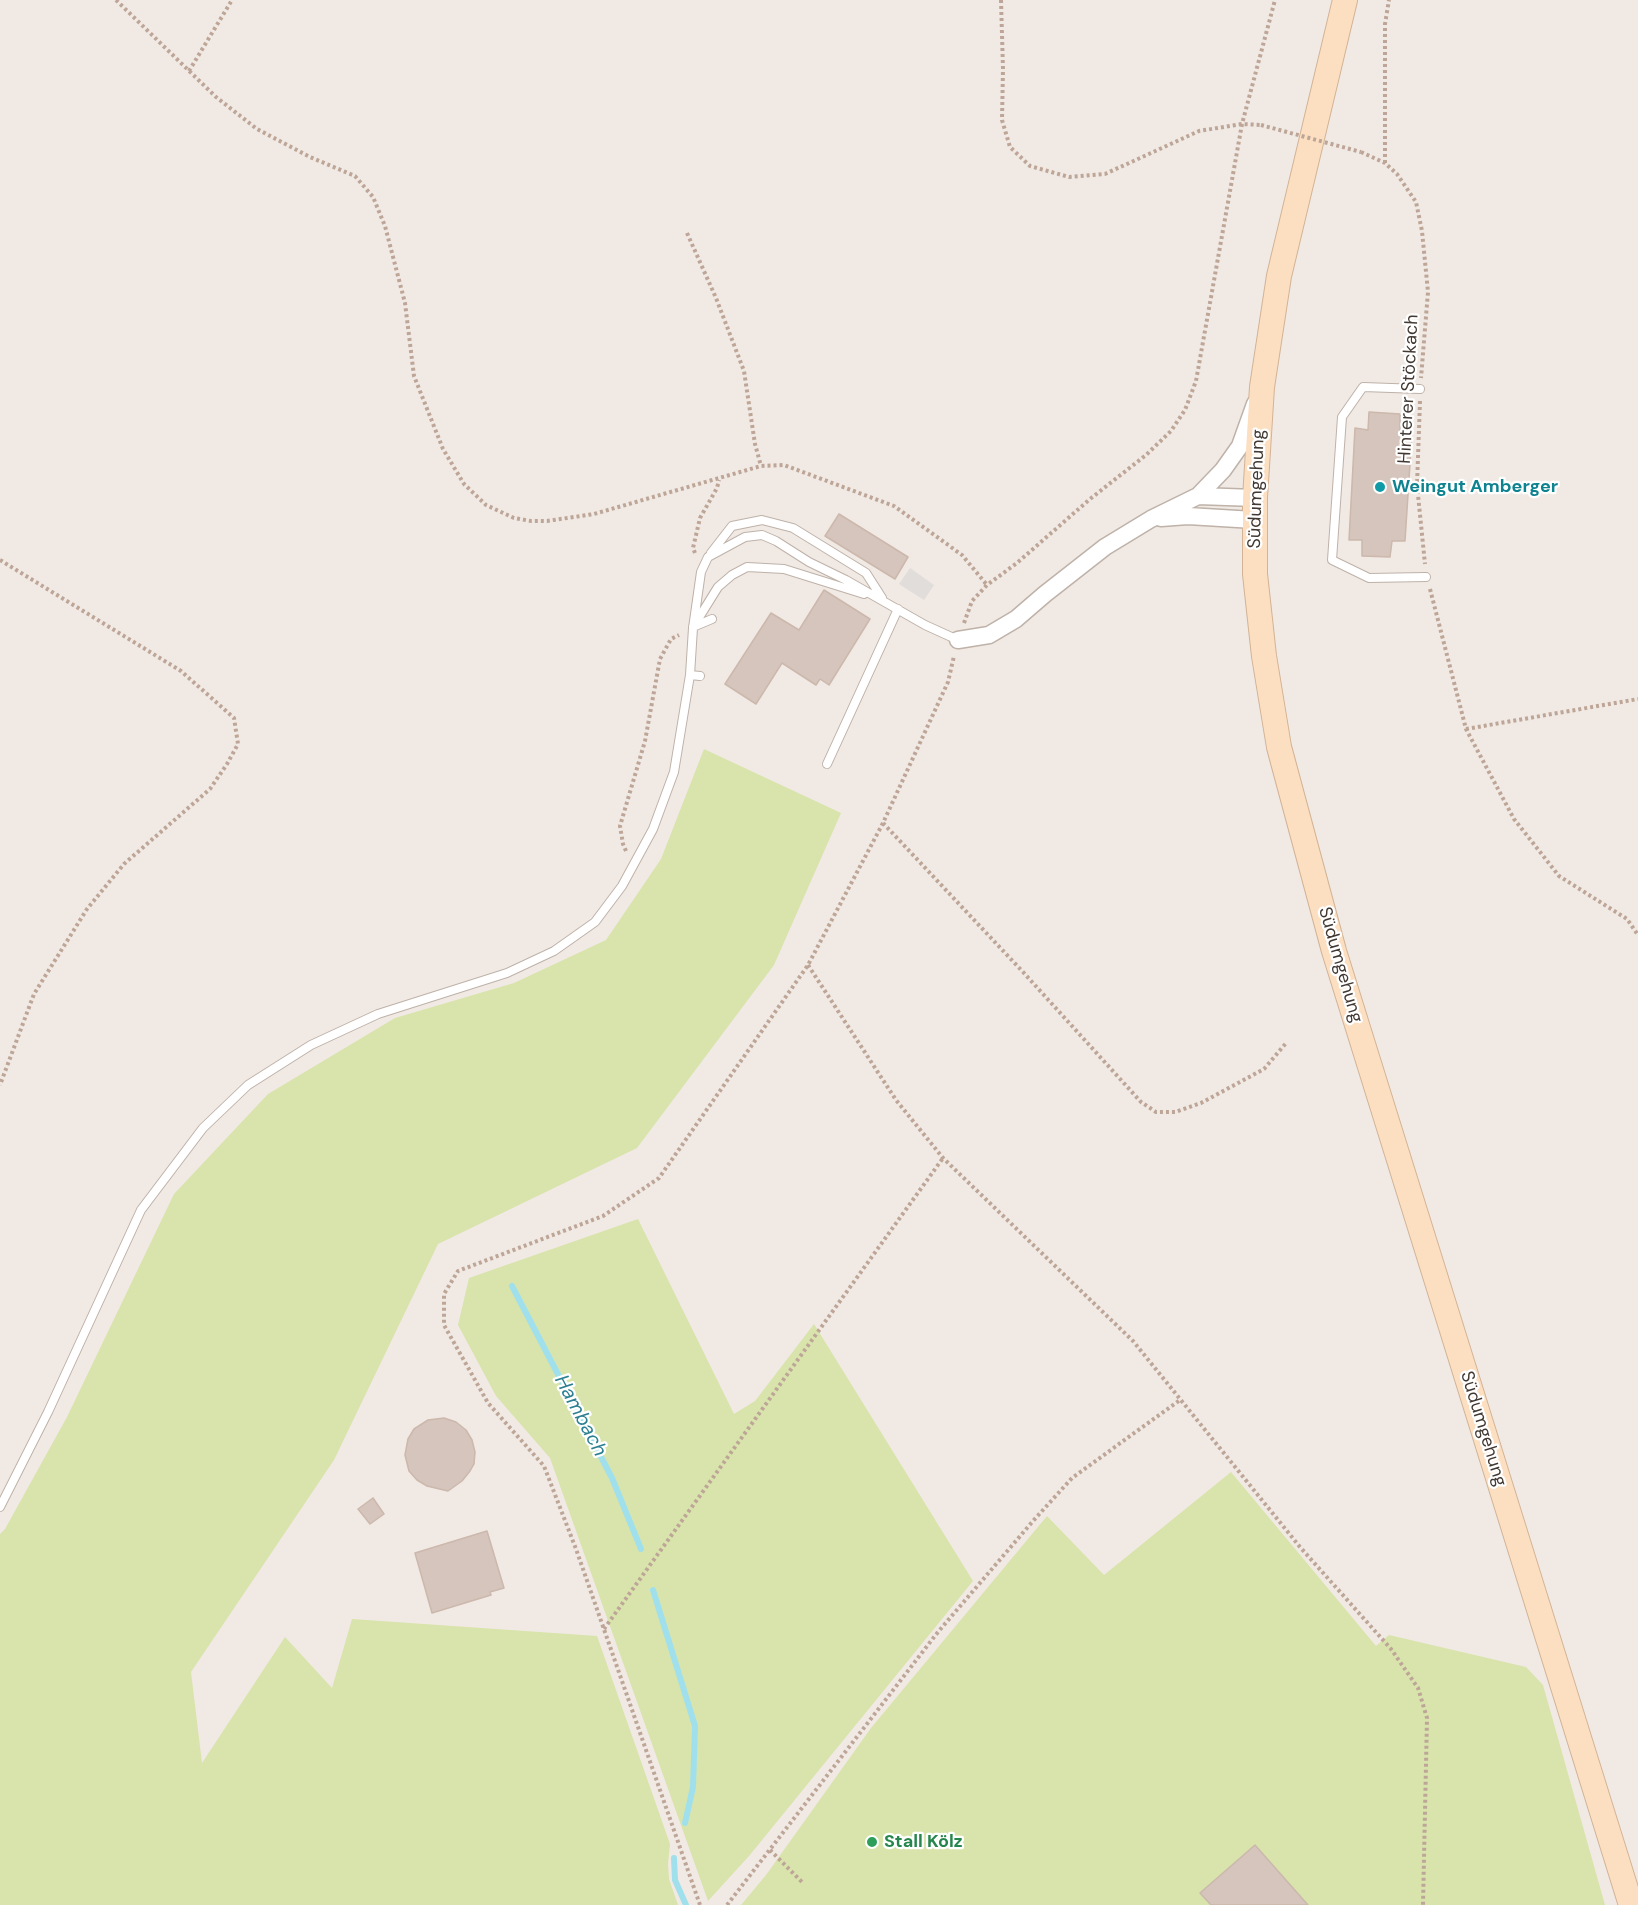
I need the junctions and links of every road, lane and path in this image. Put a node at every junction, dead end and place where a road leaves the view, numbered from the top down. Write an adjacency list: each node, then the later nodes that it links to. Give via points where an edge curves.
1 (116, 0): 7 (path)
2 (232, 0): 7 (path)
3 (1001, 0): 8 (path, via 1002,120 1010,147 1030,166 1069,177 1105,174 1199,131)
4 (1275, 0): 8 (path)
5 (1346, 0): 11 (main road, Südumgehung, via 1279,276)
6 (1389, 0): 9 (path, via 1385,24)
7 (189, 71): 14 (path, via 257,129 354,176 373,197 385,226 405,303 414,376 442,449 464,484 486,505 514,518 547,521 594,514)
8 (1242, 124): 9 (path, bridge, via 1261,125 1361,152); 22 (path, via 1196,381 1185,410 1171,431 1146,455)
9 (1385, 163): 12 (path, Hinterer Stöckach, via 1416,202 1422,231 1428,292)
10 (687, 233): 13 (path, via 744,371)
11 (1262, 387): 15 (street, via 1240,446); 16 (main road, Südumgehung)
12 (1420, 389): 21 (path, Hinterer Stöckach, via 1417,485); 21 (lane, via 1363,387 1342,417 1332,560 1369,578)
13 (761, 466): 14 (path); 22 (path, via 784,465 894,506 962,555)
14 (719, 479): 20 (path, via 700,518 693,548)
15 (1198, 496): 16 (street); 17 (street)
16 (1255, 509): 17 (street); 48 (main road, Südumgehung, via 1255,574 1262,645 1291,793 1334,951)
17 (1151, 519): 27 (street, via 1105,547 1016,619 989,635)
18 (708, 557): 20 (lane); 23 (lane, via 745,537 762,535); 23 (lane, via 732,526 762,520 793,528 866,573)
19 (0, 560): 38 (path, via 181,671 234,718 238,744 210,789 124,864 87,909 34,994)
20 (701, 572): 26 (lane)
21 (1426, 576): 31 (path, Hinterer Stöckach)
22 (987, 585): 27 (path, via 972,601)
23 (884, 601): 24 (lane); 26 (lane, via 784,569 747,567 718,587)
24 (898, 609): 27 (lane); 32 (lane)
25 (712, 619): 26 (lane)
26 (693, 628): 28 (lane); 34 (path, via 671,639 660,659 645,741 620,826)
27 (958, 640): 33 (path, via 948,682)
28 (690, 675): 29 (lane); 34 (lane, via 674,772 653,829)
29 (700, 676)
30 (1638, 699): 31 (path)
31 (1466, 729): 35 (path, Hinterer Stöckach, via 1514,819 1558,876 1627,919)
32 (827, 764)
33 (883, 823): 36 (path); 37 (path, via 1141,1102 1156,1112 1174,1112 1201,1103 1264,1069)
34 (633, 865): 41 (lane, via 595,922 554,951 507,973 378,1014 311,1045 248,1085 203,1128 141,1210)
35 (1638, 935)
36 (808, 965): 39 (path, via 896,1100); 42 (path, via 658,1178 603,1216 458,1271 444,1294 444,1325 488,1403 544,1466)
37 (1287, 1042)
38 (0, 1085)
39 (943, 1158): 40 (path, via 1133,1341); 42 (path)
40 (1180, 1400): 43 (path, via 1072,1478 938,1632); 47 (path, via 1300,1547 1391,1649 1418,1688 1427,1718)
41 (0, 1507)
42 (604, 1629): 45 (path)
43 (770, 1850): 44 (path); 46 (path)
44 (803, 1883)
45 (700, 1905)
46 (727, 1905)
47 (1423, 1905)
48 (1631, 1905)

